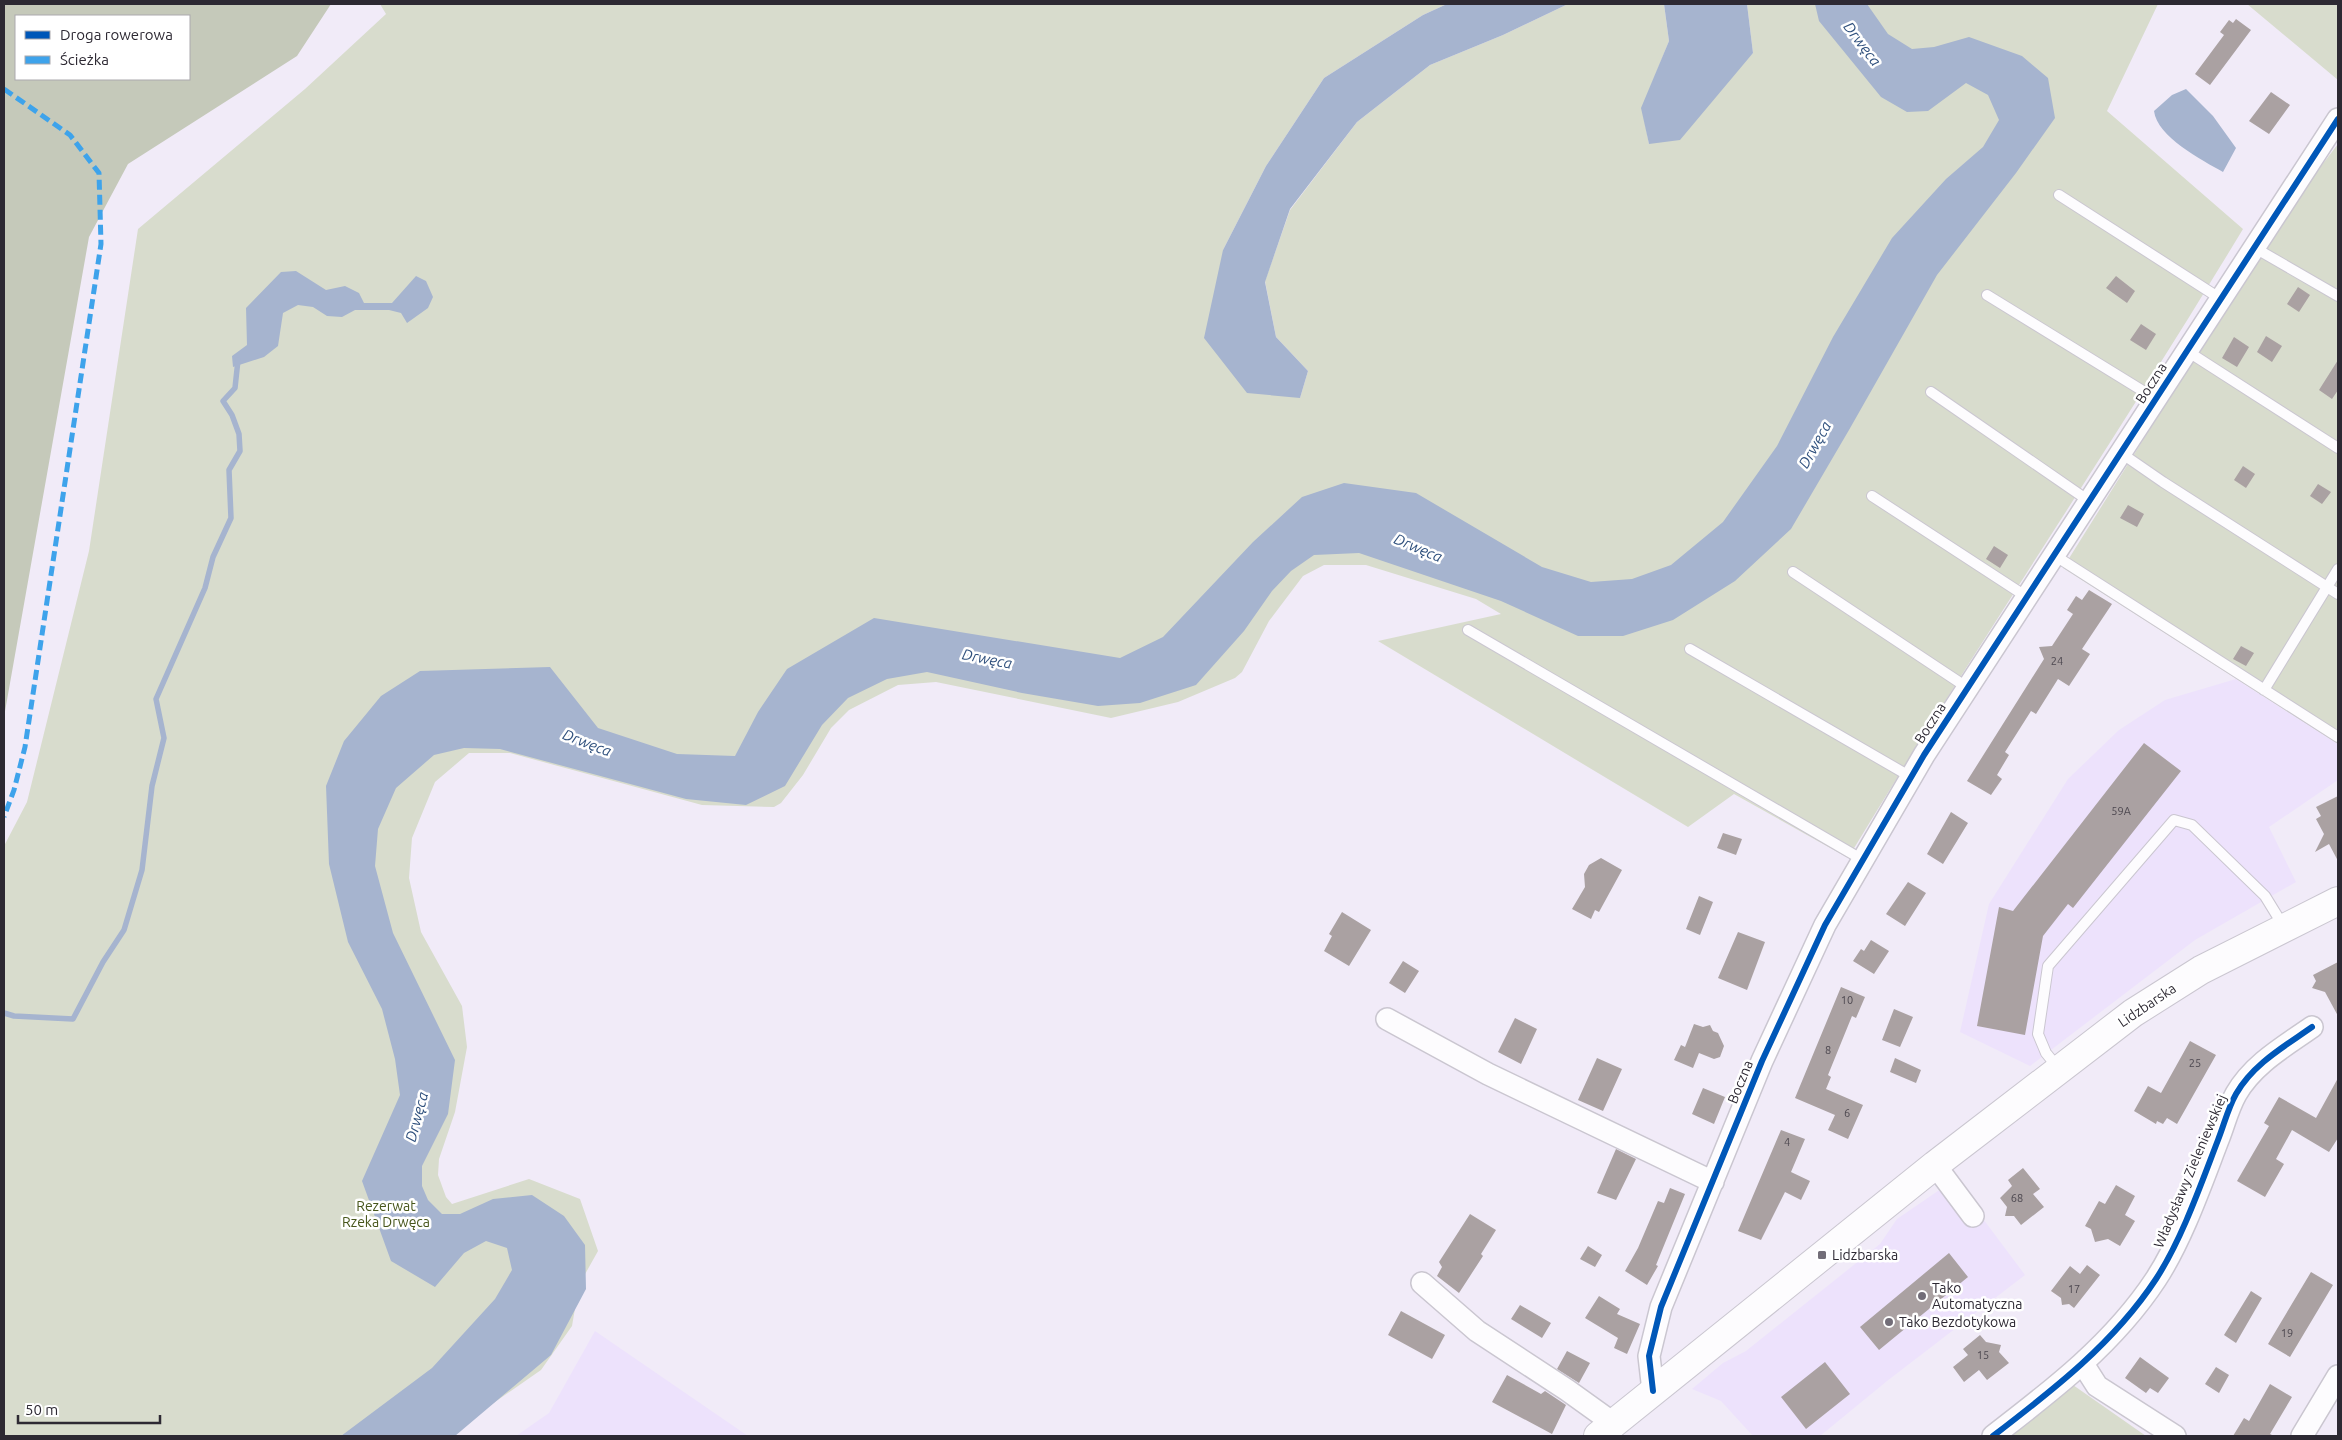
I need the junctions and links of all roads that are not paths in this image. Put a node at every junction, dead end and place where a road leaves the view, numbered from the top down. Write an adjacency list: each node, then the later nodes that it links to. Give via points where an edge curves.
1 (2338, 120): 3 (street, Boczna)
2 (2059, 196): 6 (lane)
3 (2255, 248): 5 (lane); 6 (street, Boczna)
4 (1988, 295): 9 (lane)
5 (2338, 296)
6 (2221, 299): 7 (street, Boczna)
7 (2187, 351): 9 (street, Boczna); 10 (lane)
8 (1931, 392): 13 (lane)
9 (2156, 399): 11 (street, Boczna)
10 (2338, 448)
11 (2121, 453): 13 (street, Boczna); 17 (lane)
12 (1872, 496): 19 (lane)
13 (2090, 501): 14 (street, Boczna)
14 (2054, 555): 19 (street, Boczna); 23 (lane)
15 (2338, 569): 17 (lane)
16 (1793, 572): 22 (lane)
17 (2328, 587): 18 (lane); 23 (lane)
18 (2338, 594)
19 (2027, 597): 22 (street, Boczna)
20 (1468, 630): 26 (lane)
21 (1690, 649): 25 (lane)
22 (1968, 688): 25 (street, Boczna)
23 (2264, 690): 24 (lane)
24 (2338, 737)
25 (1911, 777): 26 (street, Boczna)
26 (1863, 860): 33 (street, Boczna, via 1821,934 1762,1061)
27 (2338, 901): 28 (main road, Lidzbarska)
28 (2284, 927): 31 (main road, Lidzbarska, via 2160,995); 31 (lane, via 2265,896 2192,825 2174,820 2048,966 2038,1034)
29 (1387, 1019): 33 (street, via 1488,1074)
30 (2312, 1027): 36 (street, Władysławy Zieleniewskiej, via 2258,1065 2236,1094 2199,1189 2156,1278 2114,1332)
31 (2059, 1069): 32 (main road, Lidzbarska)
32 (1935, 1165): 34 (street); 38 (main road, Lidzbarska)
33 (1713, 1182): 38 (street, Boczna, via 1661,1307 1649,1356)
34 (1973, 1216)
35 (1422, 1283): 39 (street, via 1477,1331 1567,1390)
36 (2083, 1364): 40 (street, Władysławy Zieleniewskiej); 41 (street, via 2097,1386)
37 (2338, 1376): 42 (street)
38 (1653, 1391): 39 (main road, Lidzbarska)
39 (1605, 1430)
40 (1993, 1436)
41 (2176, 1436)
42 (2302, 1436)

